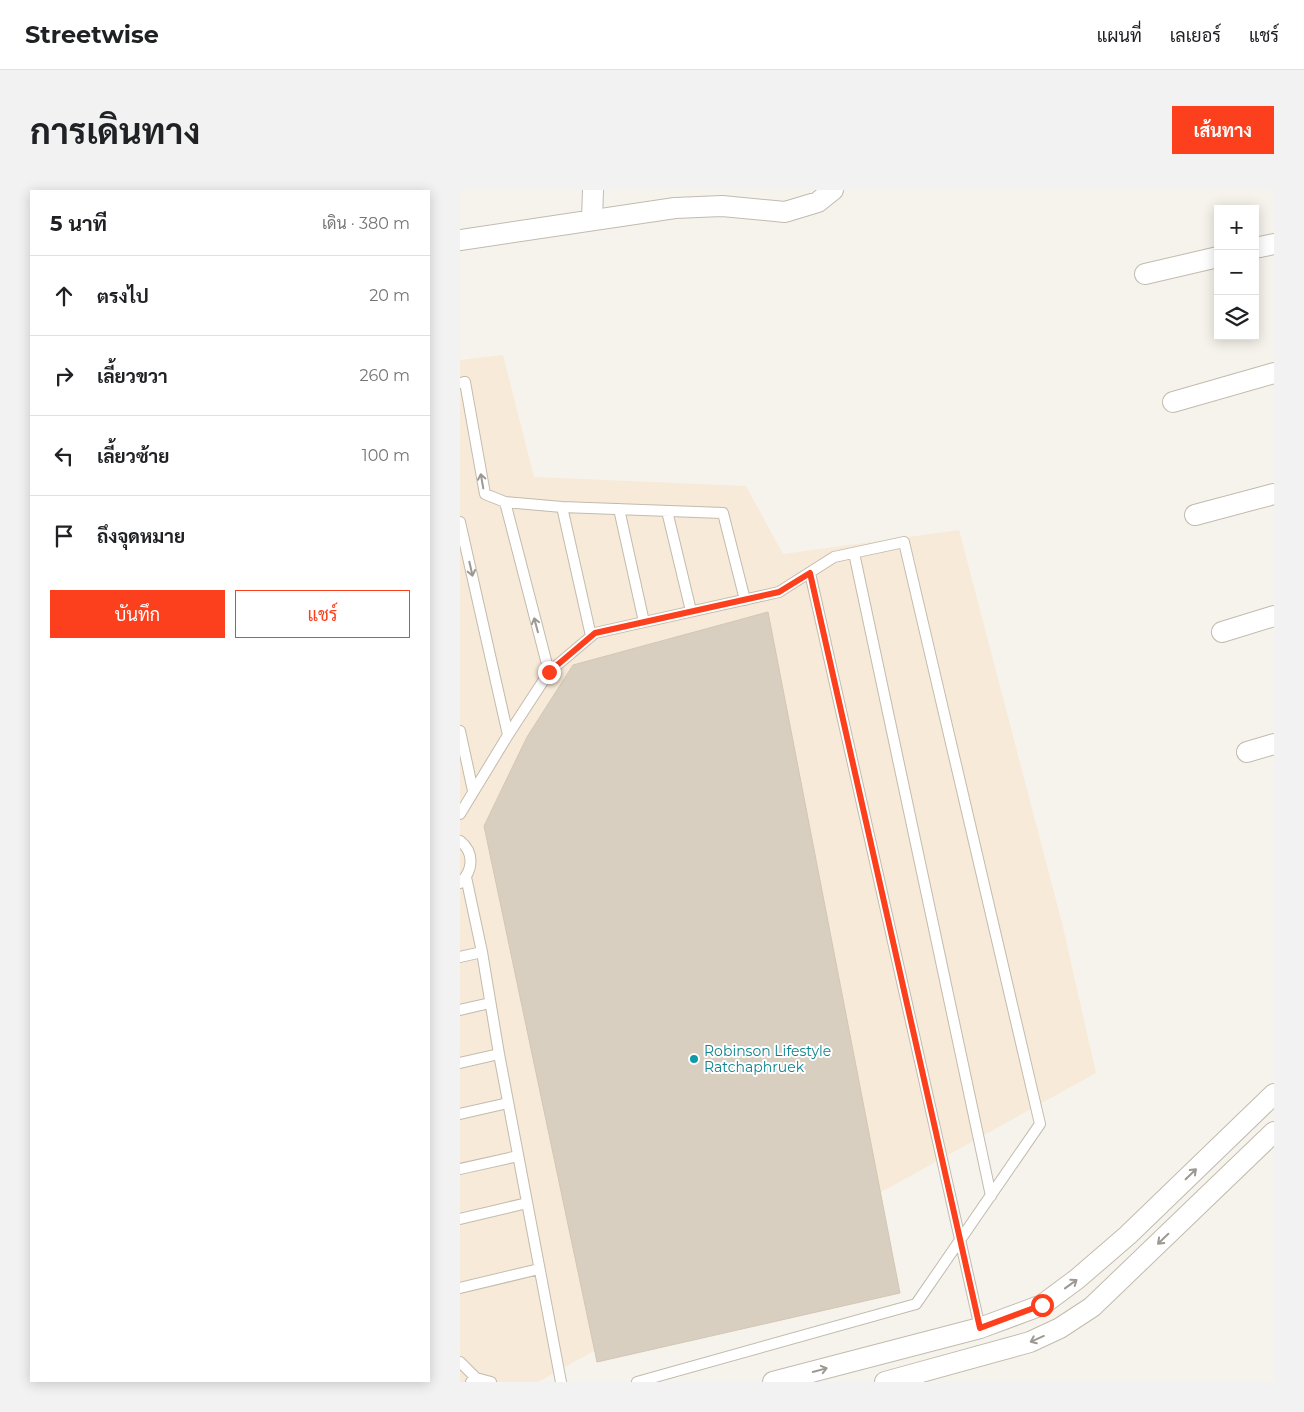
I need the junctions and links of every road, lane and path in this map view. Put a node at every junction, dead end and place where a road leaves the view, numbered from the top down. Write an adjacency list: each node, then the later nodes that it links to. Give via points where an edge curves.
1 (593, 190): 3 (street)
2 (833, 190): 3 (street, via 818,202 785,212 722,206 675,208)
3 (592, 220): 4 (street)
4 (460, 240)
5 (1274, 244): 6 (street)
6 (1259, 247)
7 (1214, 258): 8 (street)
8 (1145, 274)
9 (1274, 373): 11 (street)
10 (460, 383): 13 (lane, one-way to 10, via 485,494 464,382)
11 (1173, 402)
12 (1274, 494): 17 (street)
13 (505, 502): 14 (lane); 27 (lane, one-way to 13)
14 (562, 507): 15 (lane); 26 (lane)
15 (619, 509): 16 (lane); 24 (lane)
16 (667, 511): 21 (lane, via 723,513); 22 (lane)
17 (1195, 515)
18 (460, 522): 29 (lane, one-way to 29)
19 (854, 553): 20 (lane, via 834,557); 48 (lane); 48 (lane, via 904,542 1040,1124)
20 (810, 573): 21 (lane, via 779,592); 51 (lane)
21 (745, 600): 22 (lane)
22 (691, 612): 24 (lane)
23 (1274, 616): 25 (street)
24 (644, 622): 26 (lane)
25 (1222, 632)
26 (592, 636): 27 (lane)
27 (549, 672): 29 (lane)
28 (460, 731): 32 (lane)
29 (508, 734): 32 (lane)
30 (1274, 744): 31 (street)
31 (1247, 752)
32 (473, 791): 33 (lane)
33 (460, 814)
34 (460, 841): 35 (lane, via 468,848 471,864)
35 (463, 880): 36 (lane)
36 (482, 952): 37 (lane); 38 (lane)
37 (460, 957)
38 (490, 1003): 39 (lane); 40 (lane)
39 (460, 1010)
40 (499, 1054): 41 (lane); 43 (lane)
41 (460, 1063)
42 (1274, 1094): 54 (street, one-way to 42, via 1042,1305 1078,1279)
43 (508, 1103): 44 (lane); 46 (lane)
44 (460, 1114)
45 (1274, 1132): 55 (street, one-way to 55, via 1092,1307 1060,1328 1030,1342)
46 (518, 1156): 47 (lane); 49 (lane)
47 (460, 1169)
48 (991, 1196): 51 (lane)
49 (527, 1203): 50 (lane); 52 (lane)
50 (460, 1218)
51 (960, 1241): 54 (lane); 60 (lane, via 916,1304)
52 (539, 1269): 53 (lane); 59 (lane)
53 (460, 1288)
54 (980, 1328): 55 (street); 61 (street, one-way to 54)
55 (982, 1355): 62 (street)
56 (460, 1362): 57 (lane)
57 (474, 1380): 58 (lane)
58 (491, 1382)
59 (561, 1382)
60 (637, 1382)
61 (773, 1382)
62 (886, 1382)

